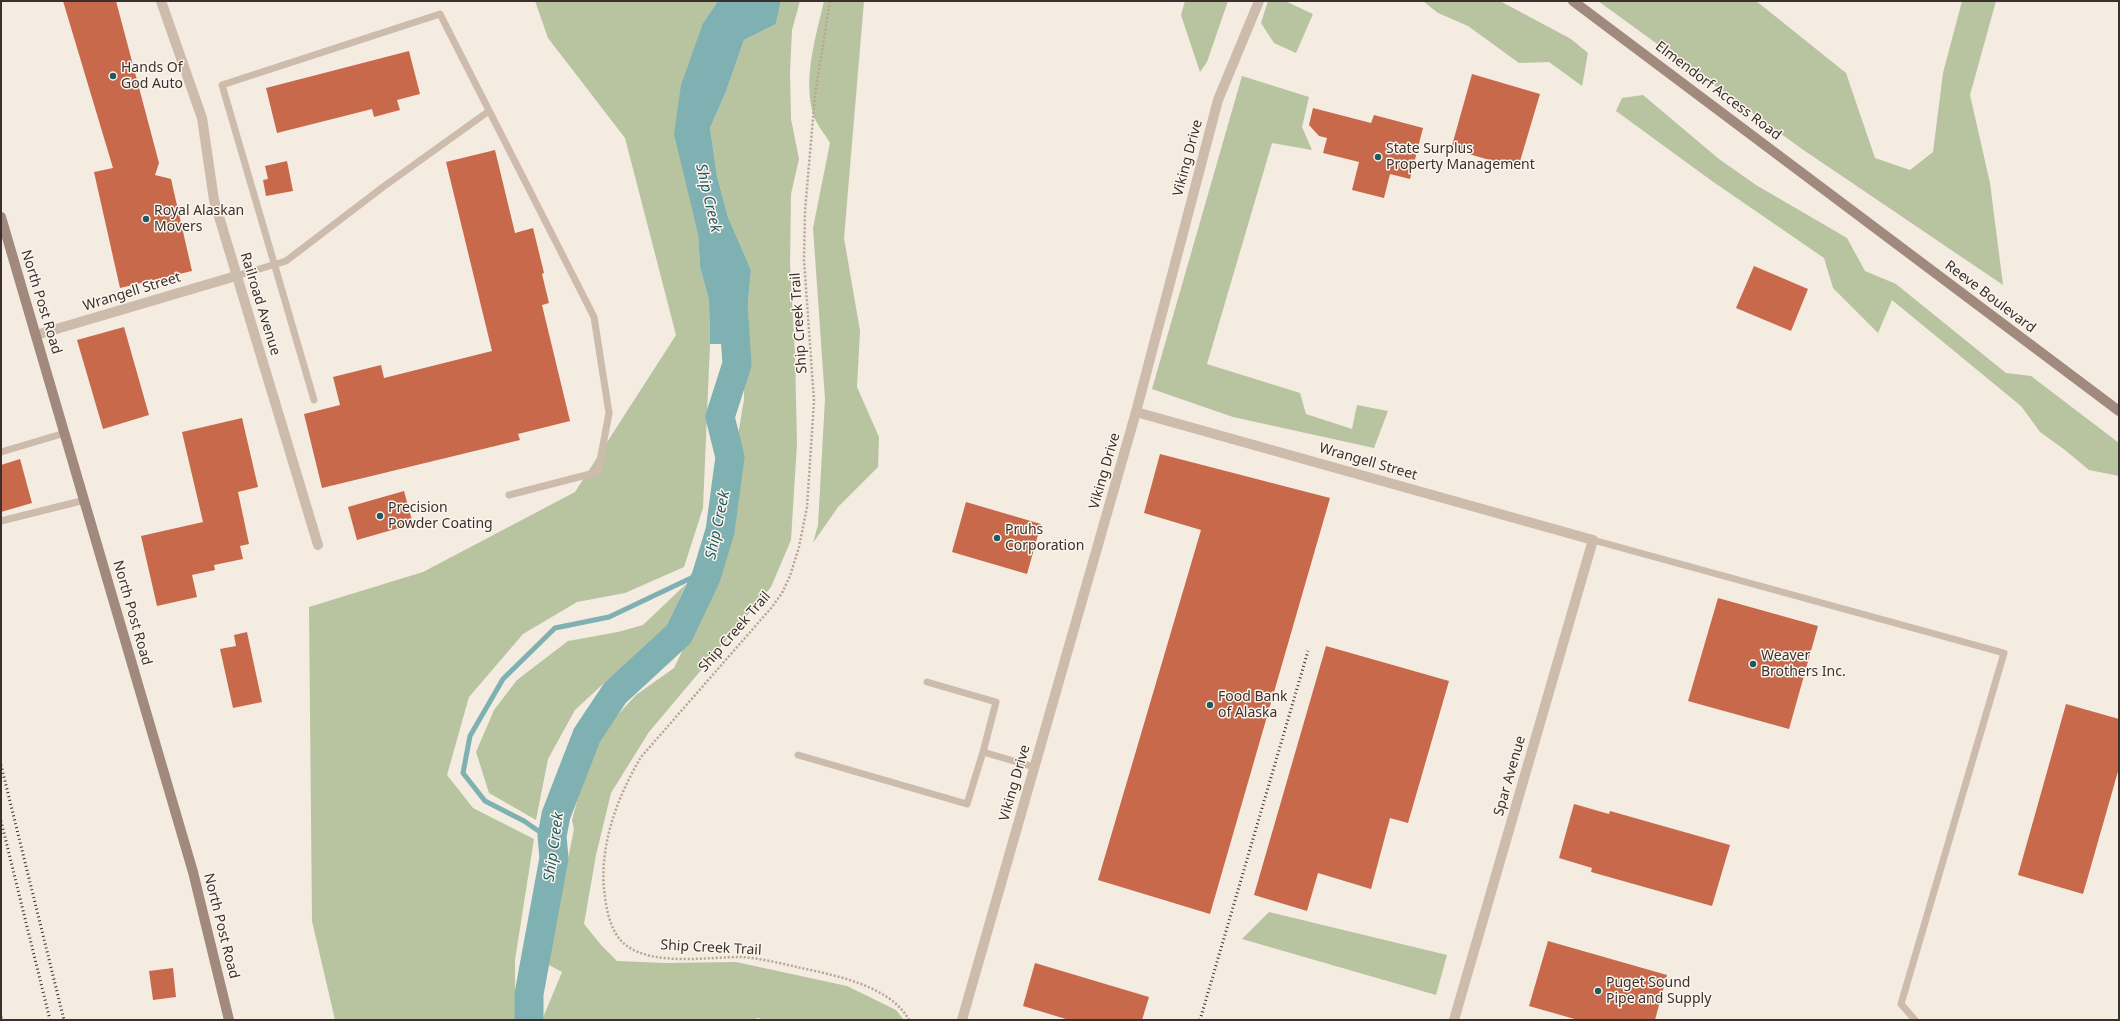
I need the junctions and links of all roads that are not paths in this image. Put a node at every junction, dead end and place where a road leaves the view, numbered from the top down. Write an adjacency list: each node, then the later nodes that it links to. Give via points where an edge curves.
1 (161, 1): 8 (street, Railroad Avenue, via 202,118 214,200)
2 (1259, 1): 12 (street, Viking Drive, via 1218,100)
3 (1573, 1): 5 (street, Elmendorf Access Road)
4 (489, 111): 7 (lane, via 286,261); 7 (lane, via 440,14 222,85); 15 (lane, via 594,317 609,414 598,472)
5 (1844, 206): 11 (street, Reeve Boulevard)
6 (1, 217): 9 (street, North Post Road)
7 (273, 265): 8 (lane); 10 (lane)
8 (236, 276): 9 (street, Wrangell Street); 19 (street, Railroad Avenue)
9 (36, 335): 13 (street, North Post Road)
10 (314, 400)
11 (2119, 411)
12 (1136, 412): 18 (street, Wrangell Street); 23 (street, Viking Drive)
13 (65, 433): 14 (lane); 16 (street, North Post Road)
14 (1, 452)
15 (509, 495)
16 (85, 500): 17 (lane); 24 (street, North Post Road, via 193,872)
17 (1, 521)
18 (1592, 540): 26 (street, Spar Avenue); 27 (lane, via 2004,653 1901,1004)
19 (318, 545)
20 (927, 682): 21 (lane, via 996,702)
21 (983, 752): 22 (lane, via 967,804); 23 (lane)
22 (798, 756)
23 (1034, 768): 25 (street, Viking Drive)
24 (229, 1020)
25 (962, 1020)
26 (1454, 1020)
27 (1915, 1020)

